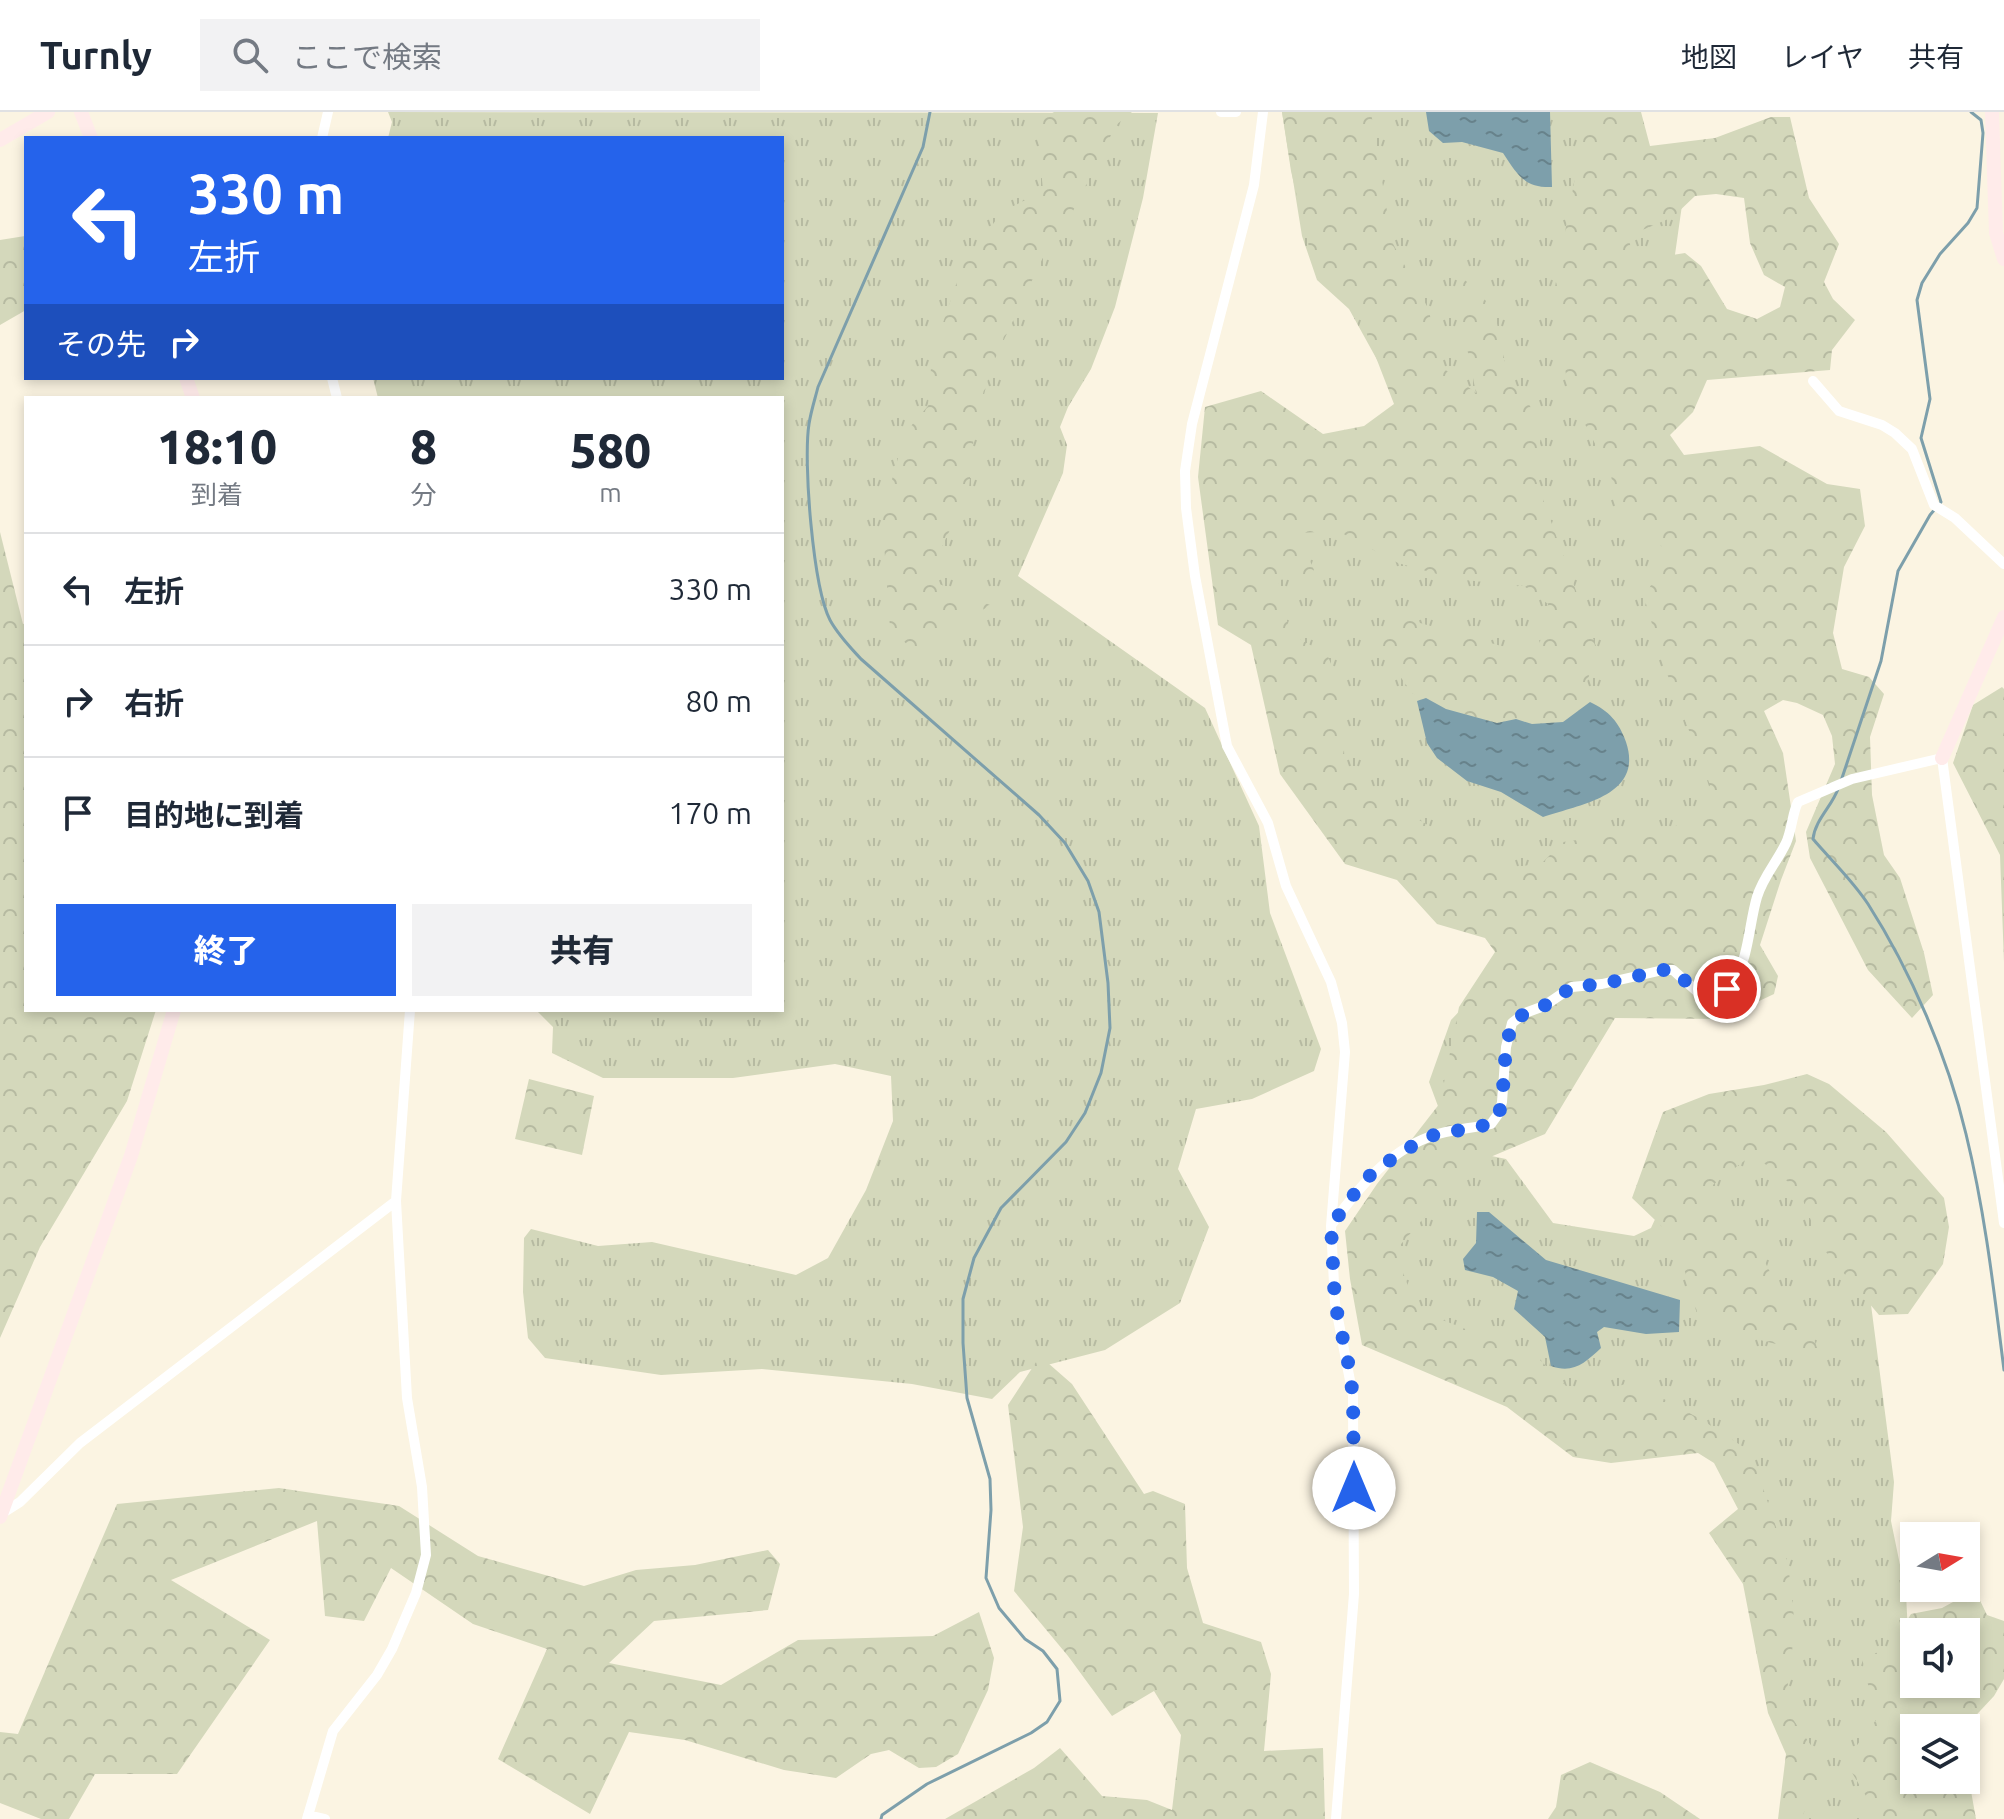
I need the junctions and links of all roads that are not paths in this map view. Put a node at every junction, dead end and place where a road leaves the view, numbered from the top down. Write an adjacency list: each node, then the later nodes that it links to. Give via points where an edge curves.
1 (48, 112): 10 (street)
2 (81, 112): 8 (street)
3 (328, 112): 9 (street)
4 (1221, 112): 5 (street)
5 (1236, 112)
6 (1263, 112): 20 (street, via 1254,185 1192,424 1186,508 1227,746 1268,823 1286,886 1331,982 1342,1023 1345,1052)
7 (1992, 112): 11 (street, via 1996,233)
8 (90, 136)
9 (322, 136)
10 (0, 140)
11 (2004, 259)
12 (1813, 381): 13 (street, via 1839,411 1882,425 1912,449 1934,505)
13 (2004, 564)
14 (2004, 617): 15 (street)
15 (1942, 758): 19 (street); 20 (street, via 1852,779 1798,802 1784,846 1757,895 1739,971 1727,989 1702,996 1673,970 1663,970 1572,987 1525,1013 1512,1023 1502,1102 1491,1124 1430,1136 1409,1148 1363,1182)
16 (173, 1012): 21 (street, via 131,1156)
17 (410, 1012): 18 (street)
18 (396, 1201): 21 (street, via 80,1443); 22 (street, via 407,1398 422,1487 426,1555 392,1649 333,1731)
19 (2004, 1223)
20 (1331, 1226): 24 (street, via 1335,1303 1353,1396 1354,1594)
21 (1, 1515)
22 (308, 1817): 23 (street)
23 (325, 1819)
24 (1336, 1819)

